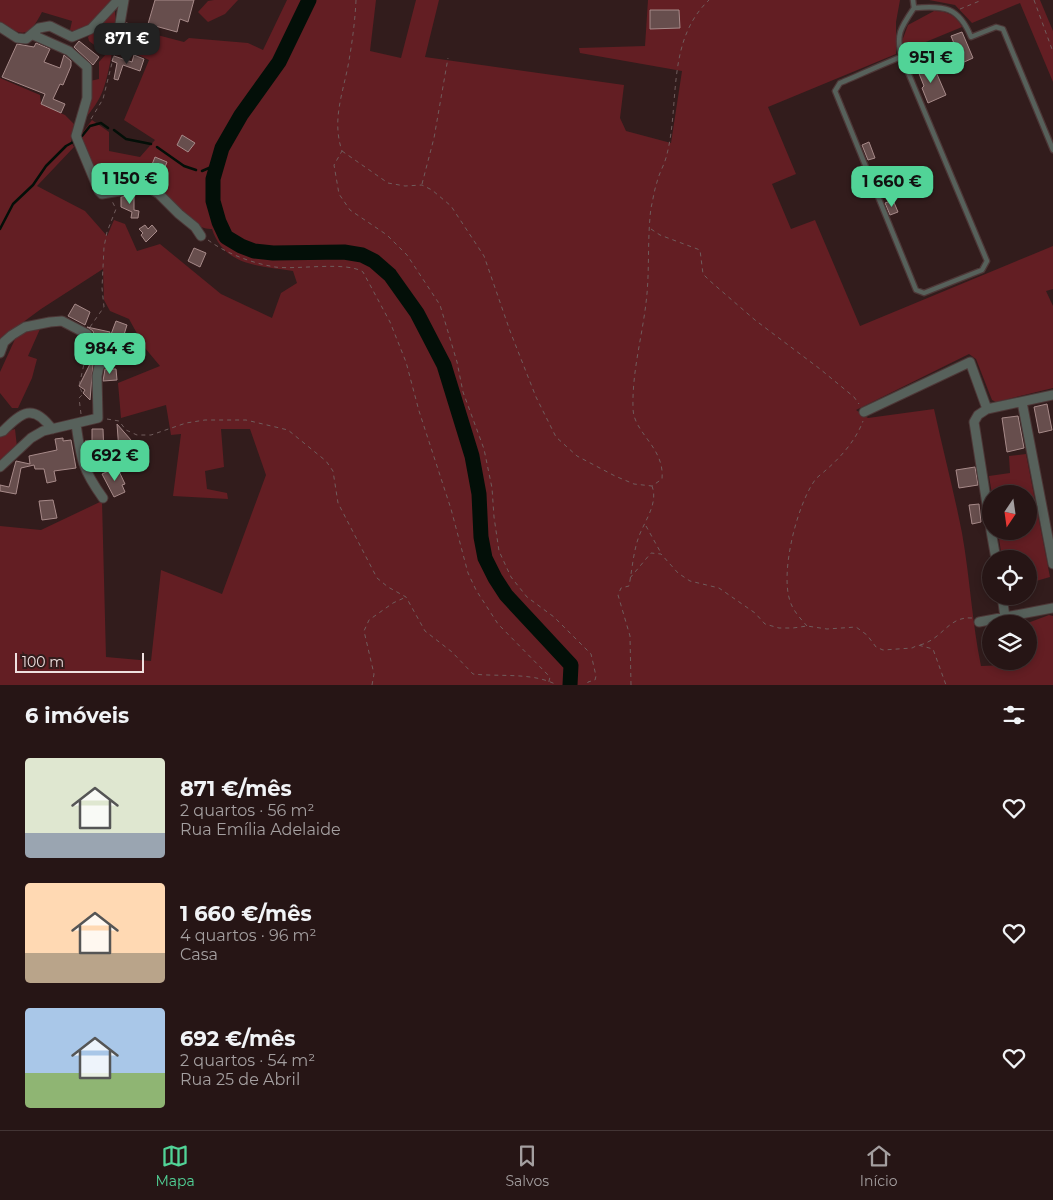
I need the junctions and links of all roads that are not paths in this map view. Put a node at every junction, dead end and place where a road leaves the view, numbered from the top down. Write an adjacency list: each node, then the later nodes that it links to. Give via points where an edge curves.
1 (118, 0): 6 (street, via 101,20 84,33 72,37 50,26 39,28)
2 (124, 0): 7 (street)
3 (913, 0): 4 (lane)
4 (914, 8): 8 (lane, via 898,38); 10 (lane, via 939,7 952,11 960,16 971,37 996,27 1003,29)
5 (0, 27): 6 (street, via 17,38 26,39)
6 (33, 35): 11 (street, via 69,51 87,67 87,98 76,136 99,191 102,194 143,187 150,189 195,227)
7 (116, 47)
8 (902, 58): 8 (lane, via 840,83 835,93 916,290 924,293 982,270 987,261); 9 (lane, via 932,46 940,49 943,55 943,63)
9 (938, 68)
10 (1053, 150)
11 (201, 236)
12 (0, 353): 13 (street, via 4,342 25,327 62,321 87,334)
13 (86, 356)
14 (109, 359): 19 (street, via 99,366 97,376 98,418)
15 (1053, 394): 16 (street)
16 (1022, 402): 17 (street); 25 (street)
17 (987, 409): 18 (street, via 970,362); 23 (street, via 974,422)
18 (864, 412)
19 (80, 423): 20 (street); 24 (street, via 81,461)
20 (52, 429): 21 (street, via 36,414 27,412); 22 (street, via 31,438)
21 (0, 432)
22 (0, 468)
23 (984, 485)
24 (103, 498)
25 (1053, 564)
26 (1053, 608): 27 (street)
27 (1016, 615)
28 (982, 621): 29 (street)
29 (978, 622)

